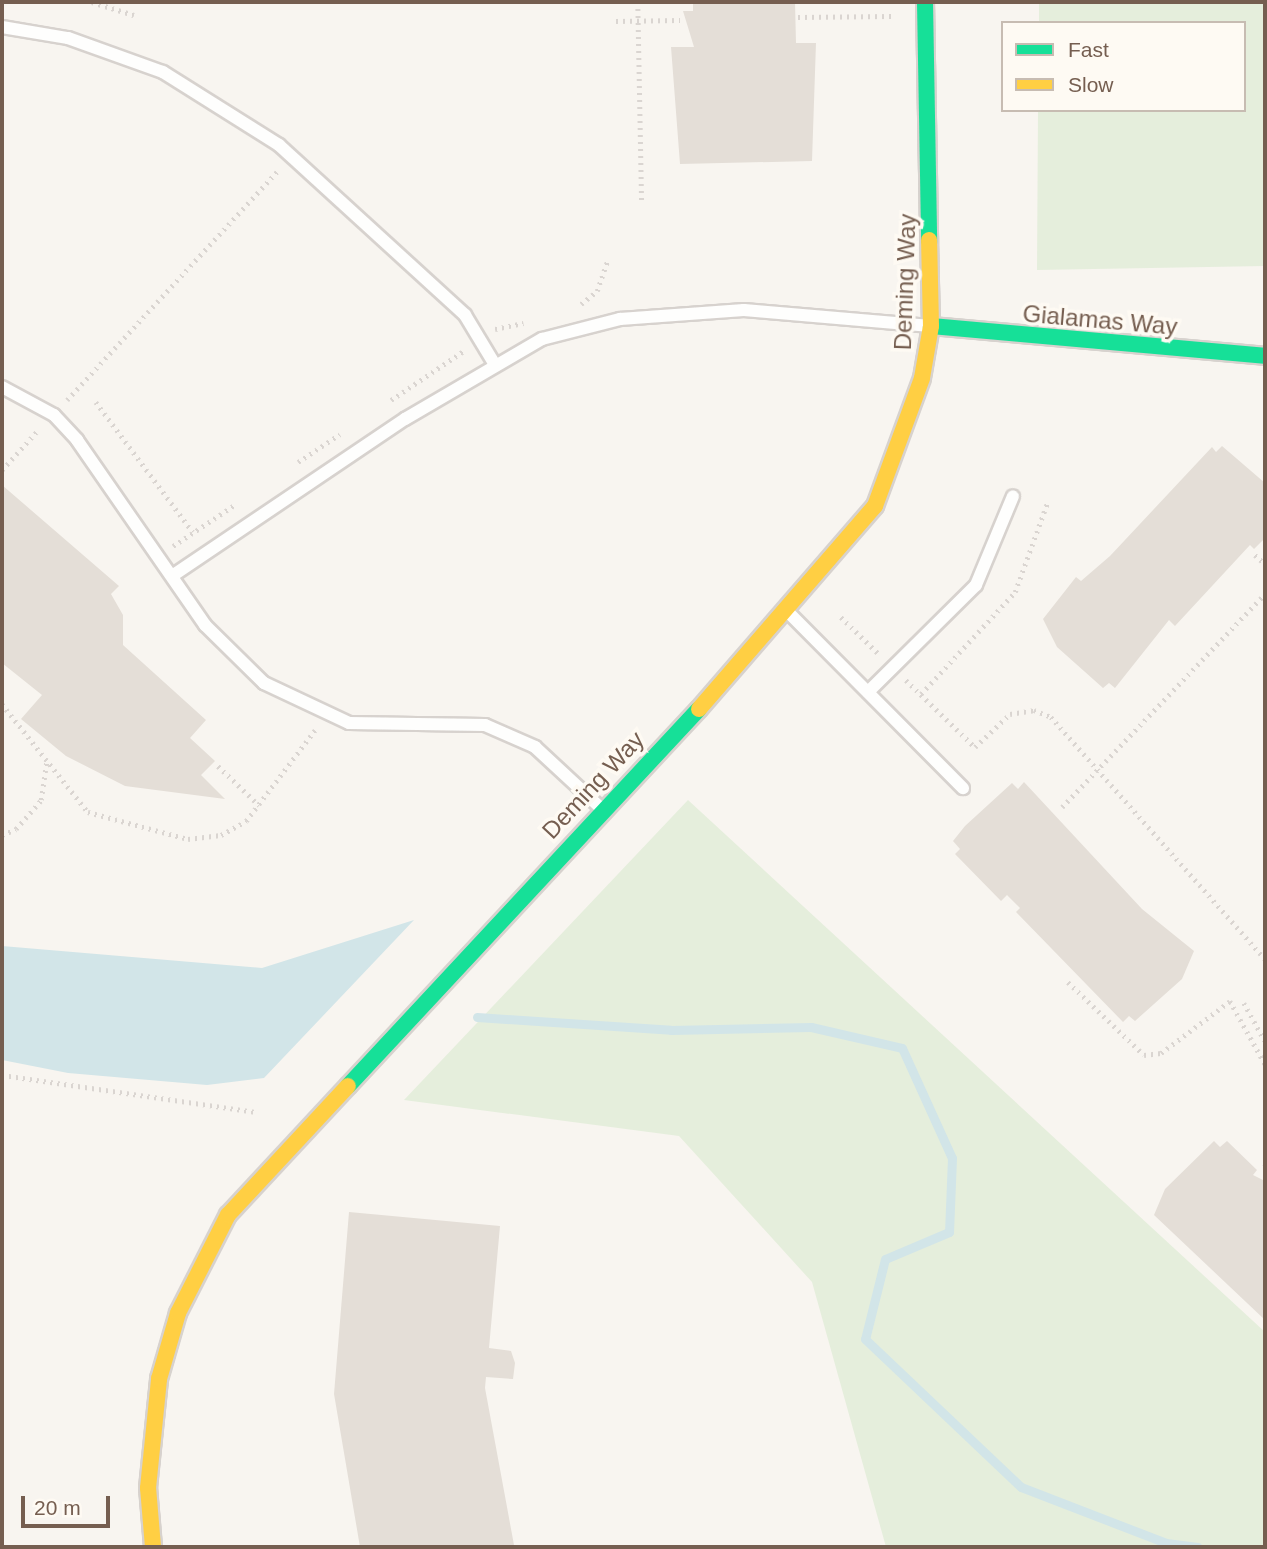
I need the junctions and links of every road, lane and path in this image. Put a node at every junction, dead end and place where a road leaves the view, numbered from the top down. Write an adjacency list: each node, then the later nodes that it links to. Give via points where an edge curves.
1 (92, 2): 4 (path)
2 (638, 2): 8 (path)
3 (925, 2): 13 (street, Deming Way)
4 (134, 15)
5 (891, 16): 6 (path)
6 (798, 17)
7 (680, 20): 8 (path)
8 (639, 21): 9 (path); 12 (path)
9 (616, 22)
10 (2, 27): 15 (lane, via 68,37 163,72 279,145 465,315)
11 (277, 172): 18 (path)
12 (642, 203)
13 (931, 326): 14 (street, Gialamas Way); 15 (lane, via 744,310 673,314 542,339); 30 (street, Deming Way, via 922,379 875,506)
14 (1265, 356)
15 (494, 363): 28 (lane)
16 (2, 387): 18 (lane)
17 (96, 402): 25 (path)
18 (54, 415): 20 (path); 28 (lane)
19 (26, 425): 20 (path)
20 (37, 432): 21 (path); 22 (path)
21 (43, 437)
22 (2, 470)
23 (1013, 496): 32 (lane, via 976,585)
24 (1048, 501): 34 (path, via 1015,592)
25 (193, 532)
26 (1255, 555): 27 (path)
27 (1265, 564)
28 (172, 576): 45 (lane, via 228,653 264,683 349,723 485,725 535,747)
29 (1265, 594): 41 (path)
30 (789, 612): 33 (lane); 45 (street, Deming Way)
31 (841, 617): 32 (path)
32 (891, 665): 33 (lane); 34 (path)
33 (868, 692): 42 (lane)
34 (921, 694): 41 (path, via 975,747 1002,718 1043,711)
35 (2, 704): 39 (path)
36 (306, 726): 37 (path)
37 (315, 730): 38 (path); 43 (path)
38 (327, 734)
39 (47, 758): 43 (path, via 88,812 141,831 206,839 235,829); 46 (path, via 41,800 16,829)
40 (218, 766): 43 (path)
41 (1097, 769): 44 (path); 47 (path)
42 (964, 788)
43 (259, 805)
44 (1062, 807)
45 (601, 809): 54 (street, Deming Way, via 228,1215 178,1313 159,1379 148,1492)
46 (2, 835)
47 (1265, 959)
48 (1068, 982): 51 (path, via 1144,1055 1161,1053 1230,1000)
49 (1244, 1003): 50 (path)
50 (1265, 1041)
51 (1265, 1064)
52 (2, 1074): 53 (path)
53 (257, 1112)
54 (153, 1547)

